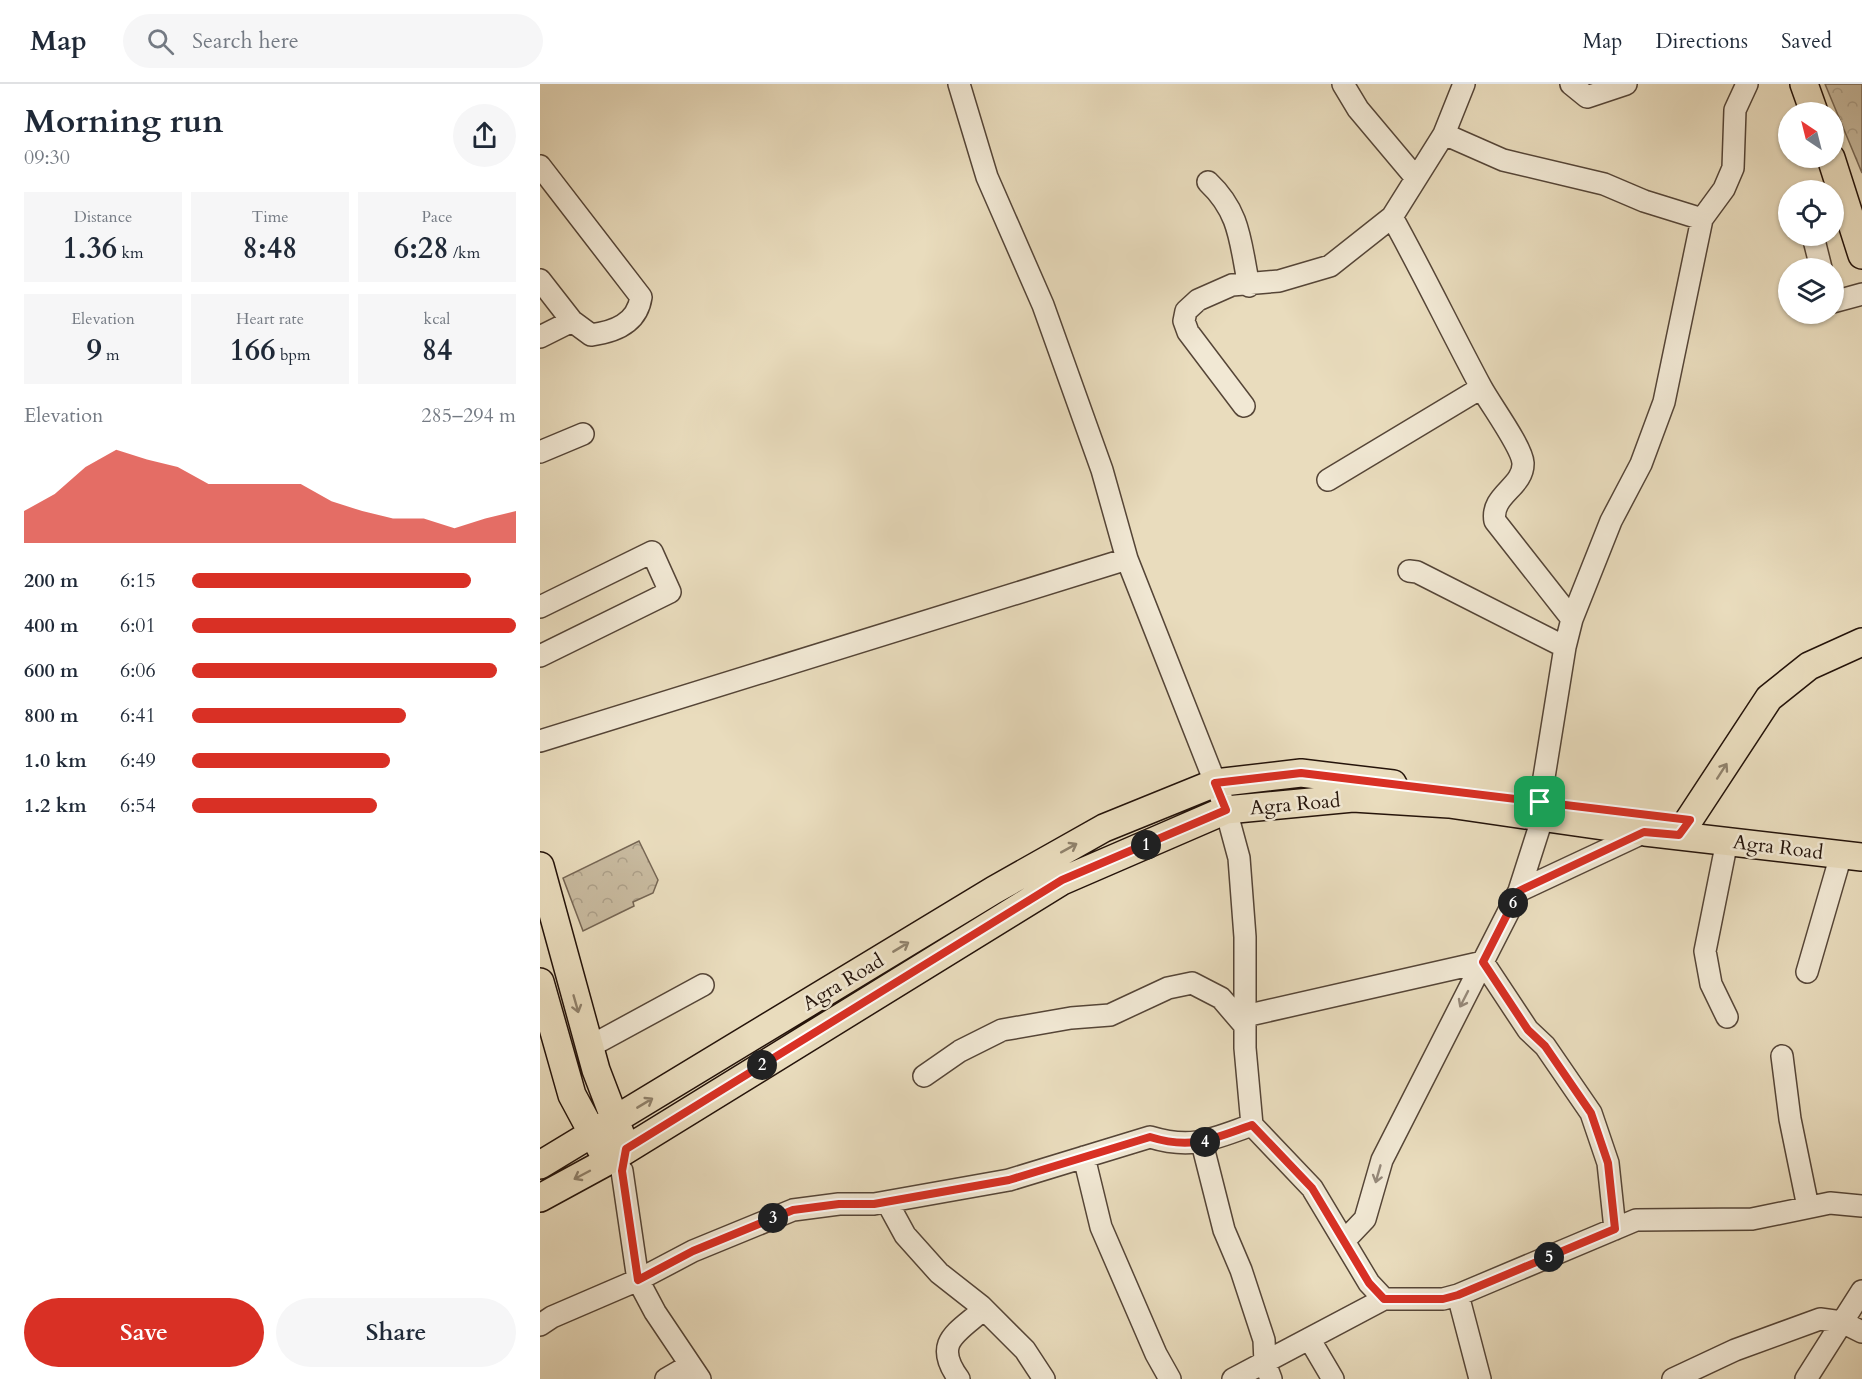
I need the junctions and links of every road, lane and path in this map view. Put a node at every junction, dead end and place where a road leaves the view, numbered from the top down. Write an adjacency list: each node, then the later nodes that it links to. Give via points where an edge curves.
1 (958, 84): 28 (street, via 987,177 1043,305 1102,470)
2 (1343, 84): 12 (street, via 1358,109)
3 (1464, 84): 9 (street)
4 (1571, 84): 5 (street, via 1587,97)
5 (1626, 84)
6 (1747, 84): 15 (street, via 1735,110 1733,168 1724,189)
7 (1804, 84): 8 (main road)
8 (1810, 102)
9 (1444, 134): 12 (street); 15 (street, via 1503,160 1604,184)
10 (540, 166): 21 (street, via 641,297 639,308 627,323 612,332 591,335)
11 (1834, 168): 16 (main road)
12 (1416, 178): 14 (street)
13 (1208, 182): 18 (street, via 1229,204 1235,219)
14 (1392, 217): 18 (street, via 1330,266); 23 (street)
15 (1701, 219): 31 (street, via 1664,402 1641,464 1611,521)
16 (1862, 255)
17 (540, 280): 21 (street)
18 (1249, 286): 24 (street, via 1232,285 1198,300 1186,311 1184,321 1188,332)
19 (1862, 294): 20 (street)
20 (1844, 299)
21 (572, 321): 22 (street)
22 (540, 337)
23 (1481, 388): 27 (street); 31 (street, via 1523,464 1521,474 1496,504 1495,521)
24 (1244, 406)
25 (583, 434): 26 (street)
26 (540, 452)
27 (1328, 480)
28 (1127, 559): 35 (street); 36 (street)
29 (1409, 571): 33 (street, via 1472,598)
30 (540, 607): 34 (street, via 652,552 670,592)
31 (1572, 619): 33 (street)
32 (1862, 642): 39 (main road, one-way to 32, via 1769,698 1809,666)
33 (1565, 647): 37 (street)
34 (540, 656)
35 (540, 741)
36 (1215, 783): 37 (main road, Agra Road, via 1301,773); 38 (street); 55 (main road, Agra Road, one-way to 36, via 1004,884 1104,828)
37 (1542, 809): 38 (main road, Agra Road, via 1353,798); 39 (main road, Agra Road); 40 (main road, Agra Road); 44 (street)
38 (1226, 810): 51 (street, via 1239,858 1245,937); 60 (main road, Agra Road, via 1062,880)
39 (1684, 828): 40 (main road, Agra Road); 41 (main road, Agra Road); 42 (main road, Agra Road)
40 (1644, 832): 44 (street)
41 (1727, 841): 42 (main road, Agra Road); 50 (street, via 1705,951 1711,984)
42 (1855, 851): 47 (street)
43 (540, 868): 46 (main road)
44 (1519, 891): 45 (street)
45 (1483, 962): 51 (street); 66 (street, via 1591,1113 1608,1163); 67 (street, one-way to 67, via 1382,1160 1365,1219)
46 (552, 963): 52 (main road, one-way to 52)
47 (1807, 972)
48 (540, 982): 57 (main road, via 572,1095)
49 (703, 985): 52 (street)
50 (1726, 1017)
51 (1245, 1021): 54 (street, via 1221,998 1192,983 1168,988 1110,1015 1002,1030 960,1051); 56 (street)
52 (589, 1047): 55 (main road)
53 (1782, 1056): 65 (street)
54 (924, 1076)
55 (616, 1121): 57 (main road, Agra Road); 60 (main road)
56 (1252, 1125): 58 (street); 67 (street, via 1312,1188)
57 (592, 1135): 60 (main road); 61 (main road, Agra Road)
58 (1202, 1143): 59 (street, via 1170,1143 1150,1137); 77 (street, via 1224,1230 1264,1340)
59 (1084, 1157): 63 (street, via 1009,1180); 82 (street, via 1101,1227 1155,1354)
60 (619, 1160): 62 (main road, Agra Road, one-way to 62); 68 (street)
61 (540, 1165)
62 (540, 1198)
63 (887, 1202): 68 (street, via 793,1210 693,1251); 72 (street, via 912,1242 939,1273)
64 (1862, 1206): 65 (street, via 1830,1203)
65 (1808, 1207): 66 (street, via 1752,1219 1636,1220)
66 (1615, 1229): 70 (street)
67 (1345, 1240): 71 (street, via 1369,1283)
68 (638, 1280): 74 (street); 78 (street)
69 (1862, 1291): 73 (street)
70 (1458, 1295): 71 (street, via 1443,1299); 85 (street)
71 (1384, 1299): 76 (street)
72 (982, 1307): 80 (street, via 947,1345 948,1364); 81 (street, via 1025,1350)
73 (1842, 1322): 75 (street); 86 (street, via 1820,1319 1735,1350); 87 (street)
74 (540, 1324)
75 (1862, 1332)
76 (1310, 1340): 77 (street); 84 (street)
77 (1268, 1371): 83 (street)
78 (695, 1372): 79 (street)
79 (666, 1379)
80 (959, 1379)
81 (1044, 1379)
82 (1170, 1379)
83 (1233, 1379)
84 (1333, 1379)
85 (1480, 1379)
86 (1673, 1379)
87 (1806, 1379)

